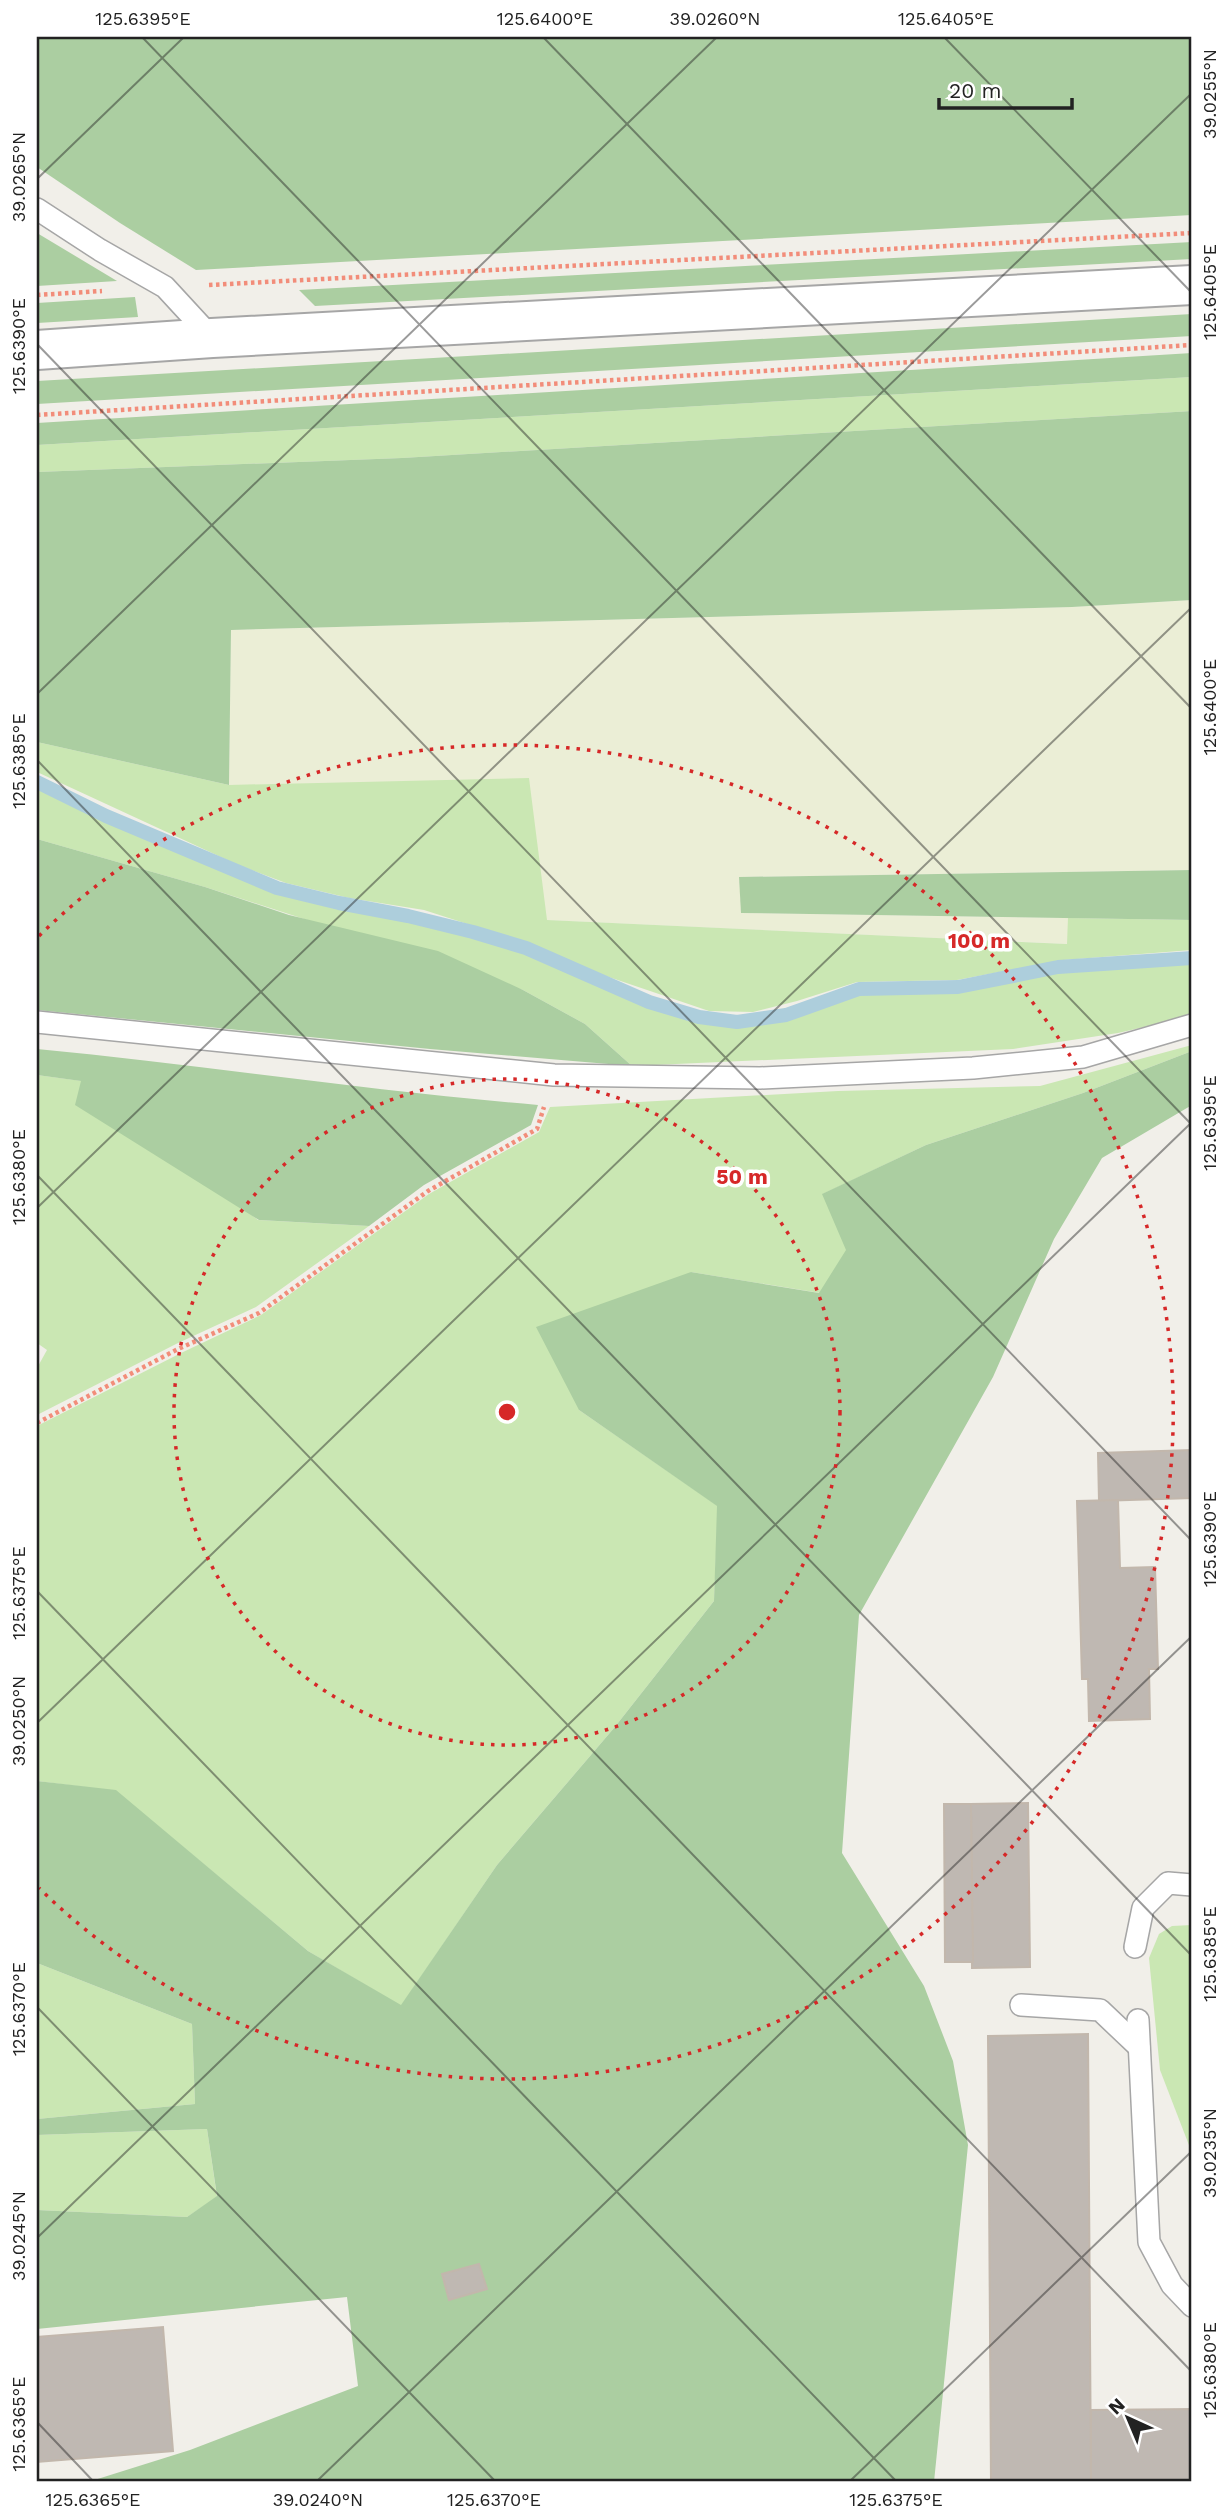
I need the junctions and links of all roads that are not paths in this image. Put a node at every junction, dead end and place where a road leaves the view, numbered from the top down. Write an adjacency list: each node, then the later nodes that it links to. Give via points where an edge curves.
1 (37, 209): 3 (lane, via 165,287)
2 (1192, 285): 3 (street)
3 (212, 338): 4 (street)
4 (37, 350)
5 (37, 1022): 6 (lane, via 554,1075 760,1078 973,1068 1083,1056)
6 (1192, 1025)
7 (1192, 1885): 8 (lane, via 1168,1882 1143,1908)
8 (1135, 1947)
9 (1021, 2005): 11 (lane, via 1100,2010)
10 (1138, 2020): 11 (lane)
11 (1139, 2047): 12 (lane, via 1149,2242 1172,2285)
12 (1192, 2306)

